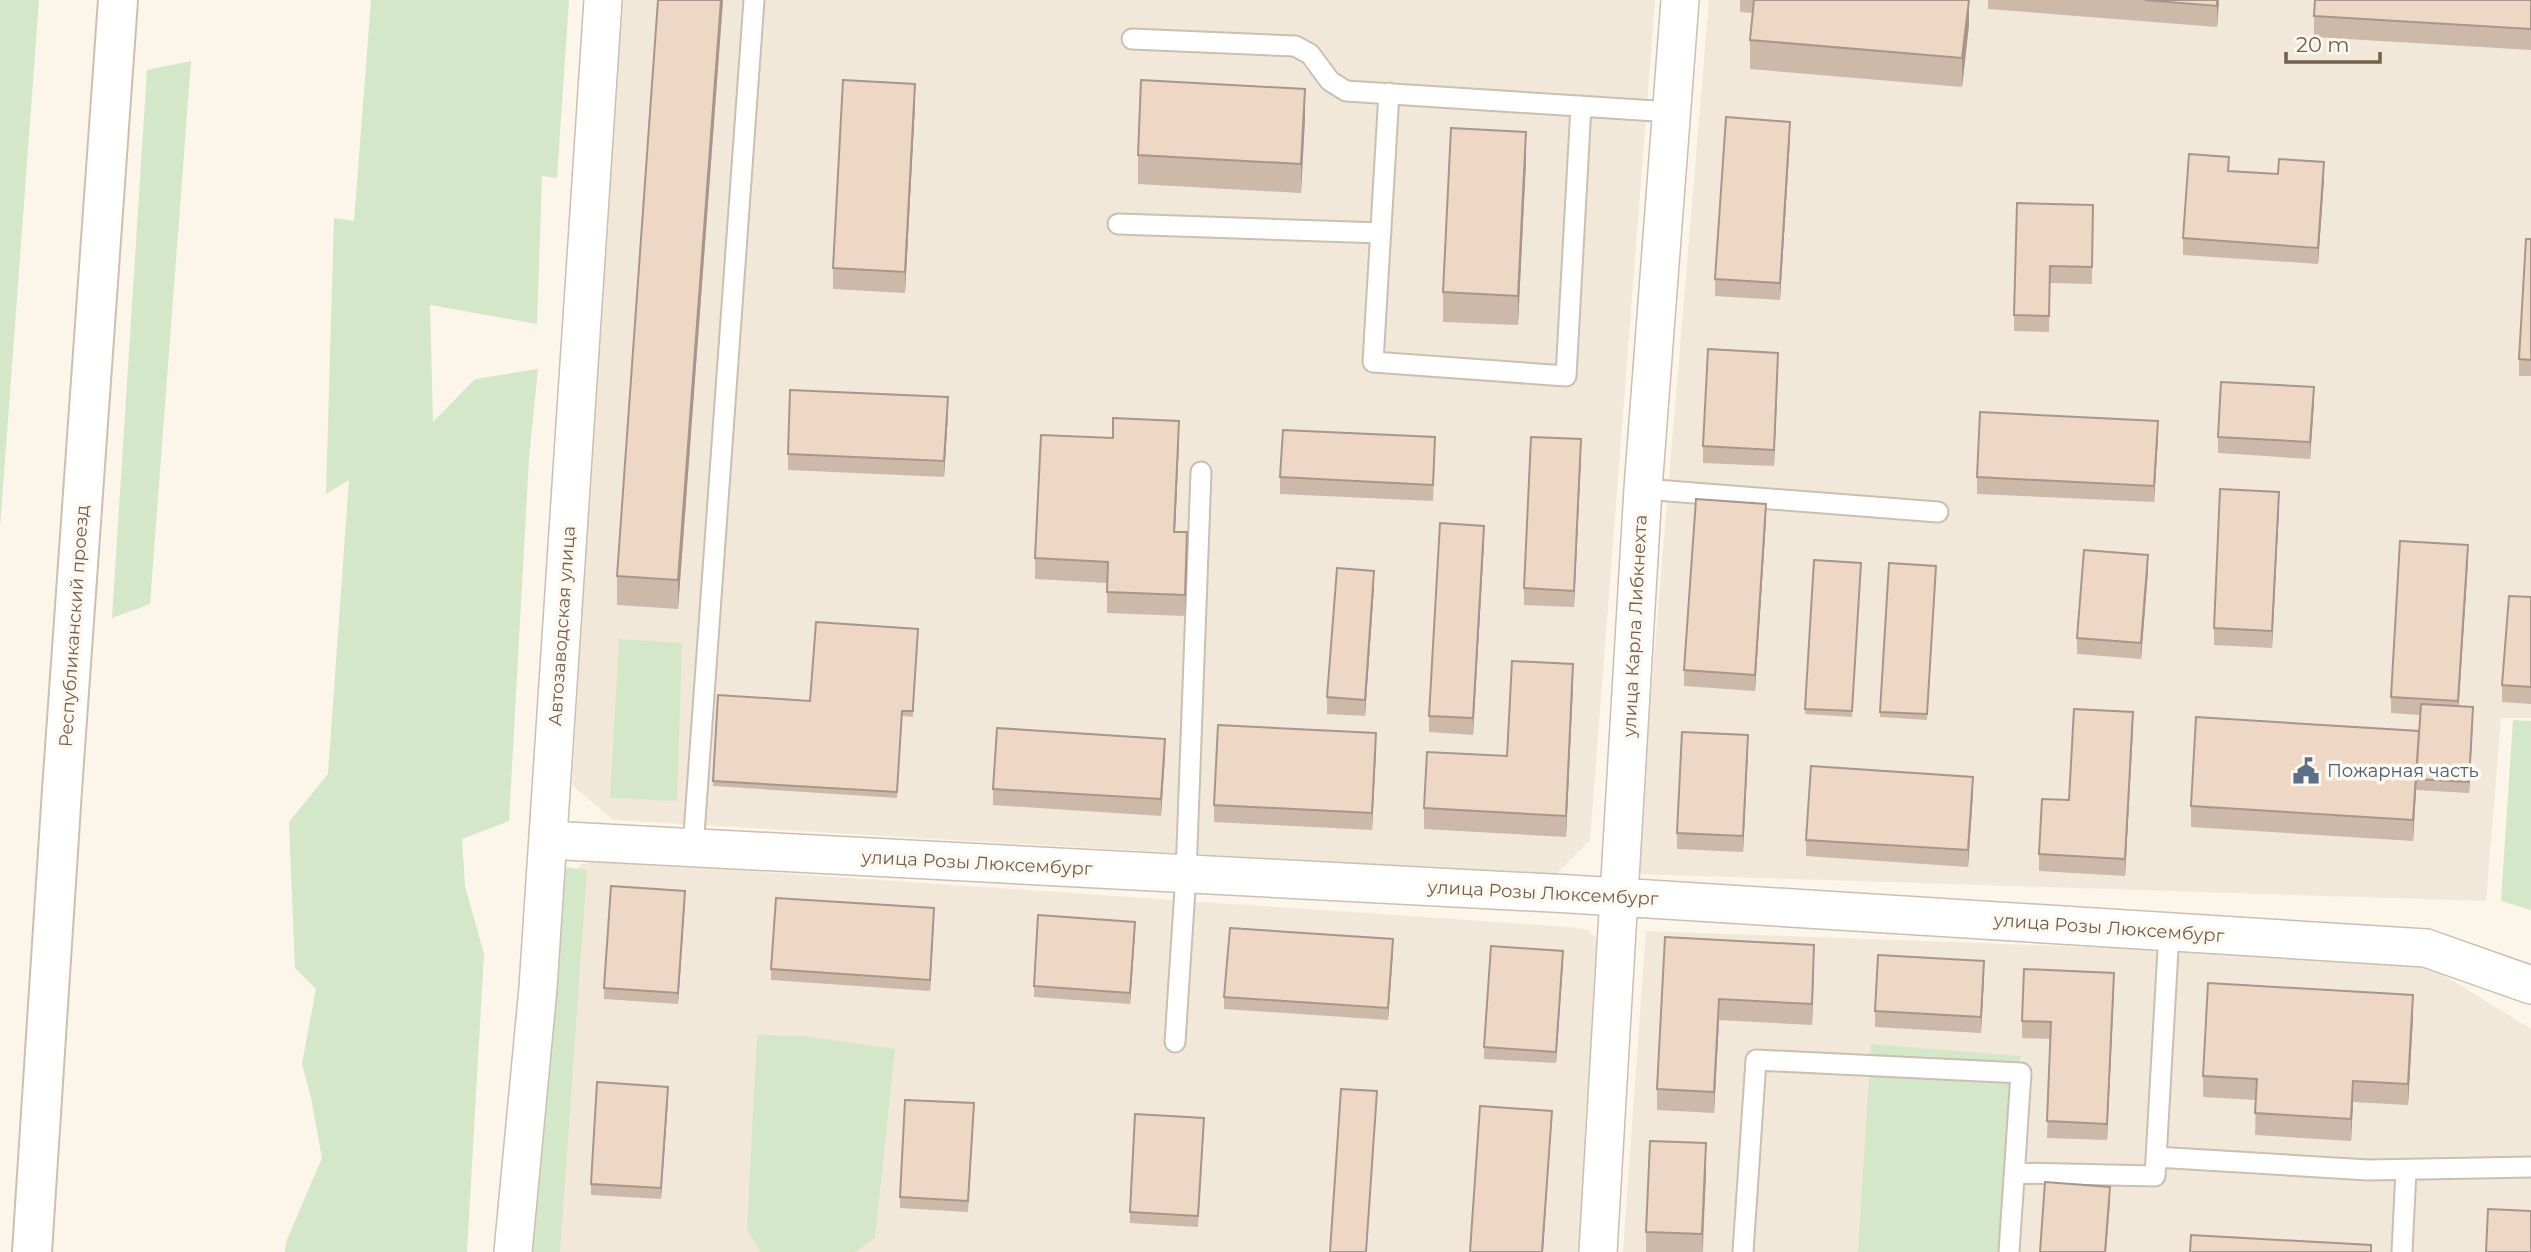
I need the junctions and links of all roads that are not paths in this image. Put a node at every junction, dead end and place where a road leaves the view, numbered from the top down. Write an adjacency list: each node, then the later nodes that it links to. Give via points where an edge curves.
1 (118, 0): 25 (main road, Республиканский проезд)
2 (603, 0): 14 (street, Автозаводская улица)
3 (754, 0): 15 (lane)
4 (1680, 0): 8 (street, улица Карла Либкнехта)
5 (1132, 39): 6 (lane, via 1294,46 1310,54 1330,81 1346,91)
6 (1389, 93): 7 (lane); 10 (lane)
7 (1581, 106): 8 (lane); 10 (lane, via 1566,376 1373,362)
8 (1671, 112): 12 (street, улица Карла Либкнехта)
9 (1118, 224): 10 (lane)
10 (1381, 233)
11 (1201, 472): 16 (lane)
12 (1643, 489): 13 (lane); 17 (street, улица Карла Либкнехта)
13 (1938, 512)
14 (548, 840): 15 (street, улица Розы Люксембург); 26 (street, Автозаводская улица)
15 (693, 848): 16 (street, улица Розы Люксембург)
16 (1186, 874): 17 (street, улица Розы Люксембург); 20 (lane)
17 (1620, 898): 18 (street, улица Розы Люксембург); 27 (street, улица Карла Либкнехта)
18 (2169, 932): 19 (street, улица Розы Люксембург, via 2426,948); 21 (lane)
19 (2531, 985)
20 (1175, 1042)
21 (2156, 1157): 23 (lane); 24 (lane, via 2155,1176)
22 (2531, 1167): 23 (lane)
23 (2406, 1170): 30 (lane)
24 (2015, 1173): 28 (lane, via 2021,1073 1756,1060); 29 (lane)
25 (32, 1252)
26 (513, 1252)
27 (1598, 1252)
28 (1743, 1252)
29 (2009, 1252)
30 (2402, 1252)

